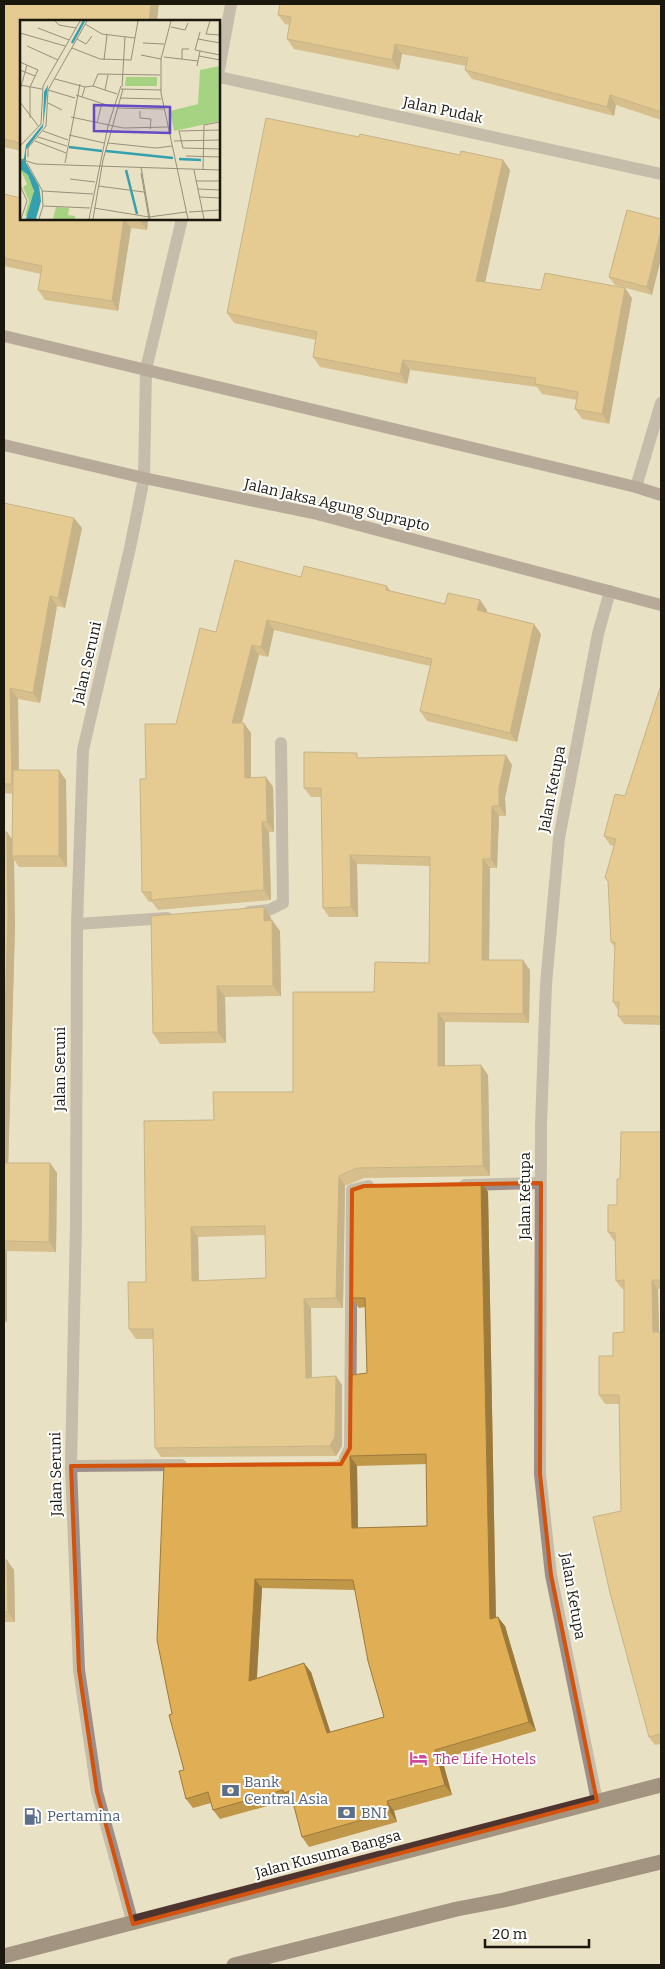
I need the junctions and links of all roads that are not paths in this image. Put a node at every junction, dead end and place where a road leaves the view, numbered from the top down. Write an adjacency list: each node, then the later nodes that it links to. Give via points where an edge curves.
1 (231, 4): 2 (street)
2 (220, 64)
3 (220, 77): 4 (street, Jalan Pudak)
4 (661, 174)
5 (182, 220): 7 (street, Jalan Seruni)
6 (4, 336): 7 (street)
7 (146, 369): 10 (street, Jalan Seruni); 11 (street)
8 (661, 403): 11 (street)
9 (4, 445): 10 (street, Jalan Jaksa Agung Suprapto)
10 (144, 478): 13 (street, Jalan Jaksa Agung Suprapto, via 316,514); 18 (street, Jalan Seruni, via 83,750)
11 (636, 487): 12 (street)
12 (661, 495)
13 (610, 591): 14 (street, Jalan Jaksa Agung Suprapto); 19 (street, Jalan Ketupa, via 598,634 559,838 546,984)
14 (661, 605)
15 (281, 743): 16 (street, via 283,903 269,910)
16 (240, 912)
17 (183, 916): 18 (street)
18 (77, 924): 24 (street, Jalan Seruni)
19 (541, 1183): 21 (street); 26 (street, Jalan Ketupa, via 540,1474 551,1575)
20 (381, 1186): 22 (street, via 352,1190 350,1448 341,1464)
21 (454, 1186)
22 (332, 1464)
23 (196, 1465): 24 (street)
24 (71, 1466): 28 (street, Jalan Seruni, via 78,1670 97,1792)
25 (661, 1785): 26 (highway, Jalan Kusuma Bangsa)
26 (597, 1801): 28 (highway, Jalan Kusuma Bangsa)
27 (661, 1862): 30 (highway)
28 (133, 1924): 29 (highway, Jalan Kusuma Bangsa)
29 (4, 1956)
30 (234, 1965)

